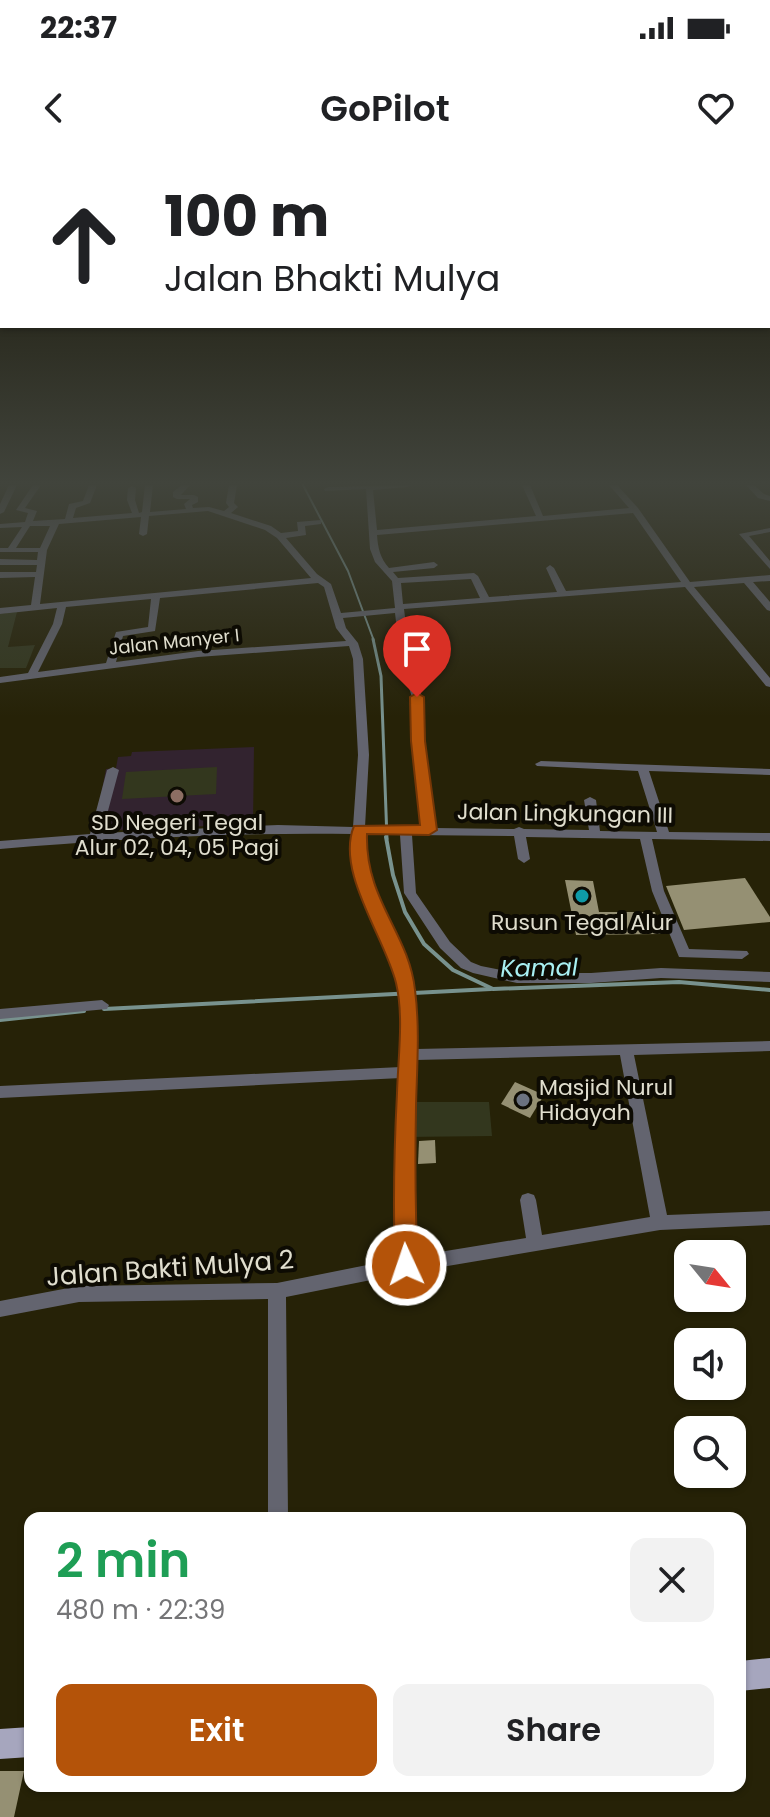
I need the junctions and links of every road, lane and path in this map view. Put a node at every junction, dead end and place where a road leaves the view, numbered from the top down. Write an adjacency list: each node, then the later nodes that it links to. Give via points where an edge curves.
1 (13, 562): 5 (street)
2 (303, 562): 13 (street)
3 (381, 562): 8 (street)
4 (672, 562): 15 (street)
5 (40, 563): 9 (street)
6 (434, 565): 8 (street)
7 (550, 568): 16 (street)
8 (389, 570): 14 (street)
9 (39, 574): 10 (street); 20 (street)
10 (0, 575)
11 (770, 578): 12 (street)
12 (746, 579): 15 (street); 21 (street)
13 (318, 580): 17 (street); 24 (street, via 331,590)
14 (396, 581): 18 (street, via 474,576); 22 (street)
15 (686, 583): 16 (street); 29 (street)
16 (562, 593): 18 (street)
17 (156, 597): 19 (street); 26 (street, via 152,629 119,634)
18 (485, 599): 22 (street)
19 (62, 605): 20 (street); 27 (street, via 57,629)
20 (35, 607): 23 (street)
21 (770, 608)
22 (399, 609): 24 (street); 37 (street, via 406,664 417,697)
23 (0, 611)
24 (337, 616): 25 (street)
25 (353, 643): 26 (street, Jalan Manyer I); 35 (street, via 361,694)
26 (110, 665): 27 (street, Jalan Manyer I)
27 (32, 676): 28 (street, Jalan Manyer I)
28 (0, 680)
29 (770, 684)
30 (541, 764): 31 (street)
31 (643, 769): 33 (street); 41 (street)
32 (113, 770): 42 (street)
33 (770, 772)
34 (590, 800): 39 (street)
35 (360, 829): 36 (street, Jalan Lingkungan III); 42 (street, Jalan Lingkungan III); 52 (street, via 361,873 399,959)
36 (402, 830): 37 (street, Jalan Lingkungan III); 47 (street, via 410,893 445,945 478,970 506,978 661,973)
37 (429, 830): 38 (street, Jalan Lingkungan III)
38 (519, 831): 39 (street, Jalan Lingkungan III); 45 (street)
39 (595, 834): 40 (street, Jalan Lingkungan III)
40 (645, 835): 41 (street, Jalan Lingkungan III); 46 (street, via 655,882 681,947 692,956)
41 (664, 835): 43 (street, Jalan Lingkungan III)
42 (95, 837): 44 (street, Jalan Lingkungan III)
43 (770, 837)
44 (0, 845)
45 (524, 859)
46 (742, 954)
47 (770, 977)
48 (102, 1005): 49 (street)
49 (0, 1014)
50 (770, 1046): 51 (street)
51 (626, 1050): 52 (street); 56 (street)
52 (408, 1064): 53 (street); 58 (street)
53 (0, 1092)
54 (528, 1200): 57 (street)
55 (770, 1218): 56 (street, Jalan Bakti Mulya 2)
56 (660, 1223): 57 (street, Jalan Bakti Mulya 2)
57 (535, 1242): 58 (street, Jalan Bakti Mulya 2)
58 (406, 1265): 59 (street, Jalan Bakti Mulya 2)
59 (277, 1291): 60 (street, Jalan Bakti Mulya 2, via 79,1294); 61 (street)
60 (0, 1309)
61 (278, 1512)
62 (770, 1673): 63 (main road)
63 (746, 1675)
64 (24, 1742): 65 (main road)
65 (0, 1744)

